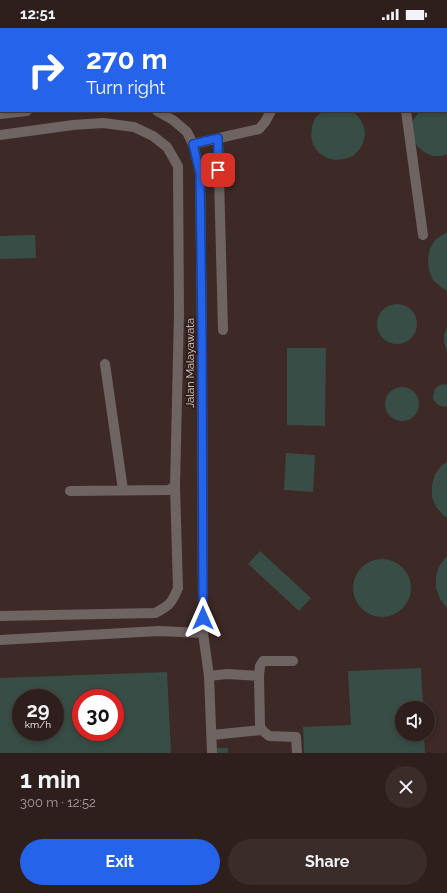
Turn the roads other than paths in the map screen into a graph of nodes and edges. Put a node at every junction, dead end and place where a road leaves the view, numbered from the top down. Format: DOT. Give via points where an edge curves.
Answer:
graph roads {
  1 [pos="18,112"];
  2 [pos="159,112"];
  3 [pos="270,112"];
  4 [pos="406,112"];
  5 [pos="0,114"];
  6 [pos="0,135"];
  7 [pos="218,138"];
  8 [pos="193,144"];
  9 [pos="423,235"];
  10 [pos="223,330"];
  11 [pos="105,364"];
  12 [pos="175,486"];
  13 [pos="123,490"];
  14 [pos="70,491"];
  15 [pos="0,616"];
  16 [pos="203,633"];
  17 [pos="0,640"];
  18 [pos="292,661"];
  19 [pos="209,676"];
  20 [pos="259,676"];
  21 [pos="262,730"];
  22 [pos="212,735"];
  23 [pos="212,753"];
  24 [pos="297,753"];
  1 -- 5 [label="street"];
  2 -- 8 [label="street, Jalan Malayawata" via="187,132"];
  3 -- 7 [label="street" via="258,129"];
  4 -- 9 [label="street"];
  6 -- 12 [label="street" via="74,124 103,123 134,127 167,146 178,166"];
  7 -- 8 [label="street"];
  7 -- 10 [label="street"];
  8 -- 16 [label="street, Jalan Malayawata" via="200,173"];
  11 -- 13 [label="street"];
  12 -- 13 [label="street" via="169,490"];
  12 -- 15 [label="street" via="178,588 173,600 165,607 155,613"];
  13 -- 14 [label="street"];
  16 -- 17 [label="street" via="159,631"];
  16 -- 19 [label="street, Jalan Malayawata"];
  18 -- 20 [label="street" via="263,661"];
  19 -- 20 [label="street"];
  19 -- 22 [label="street, Jalan Malayawata"];
  20 -- 21 [label="street"];
  21 -- 22 [label="street"];
  21 -- 24 [label="street" via="269,736 296,737"];
  22 -- 23 [label="street, Jalan Malayawata"];
}
